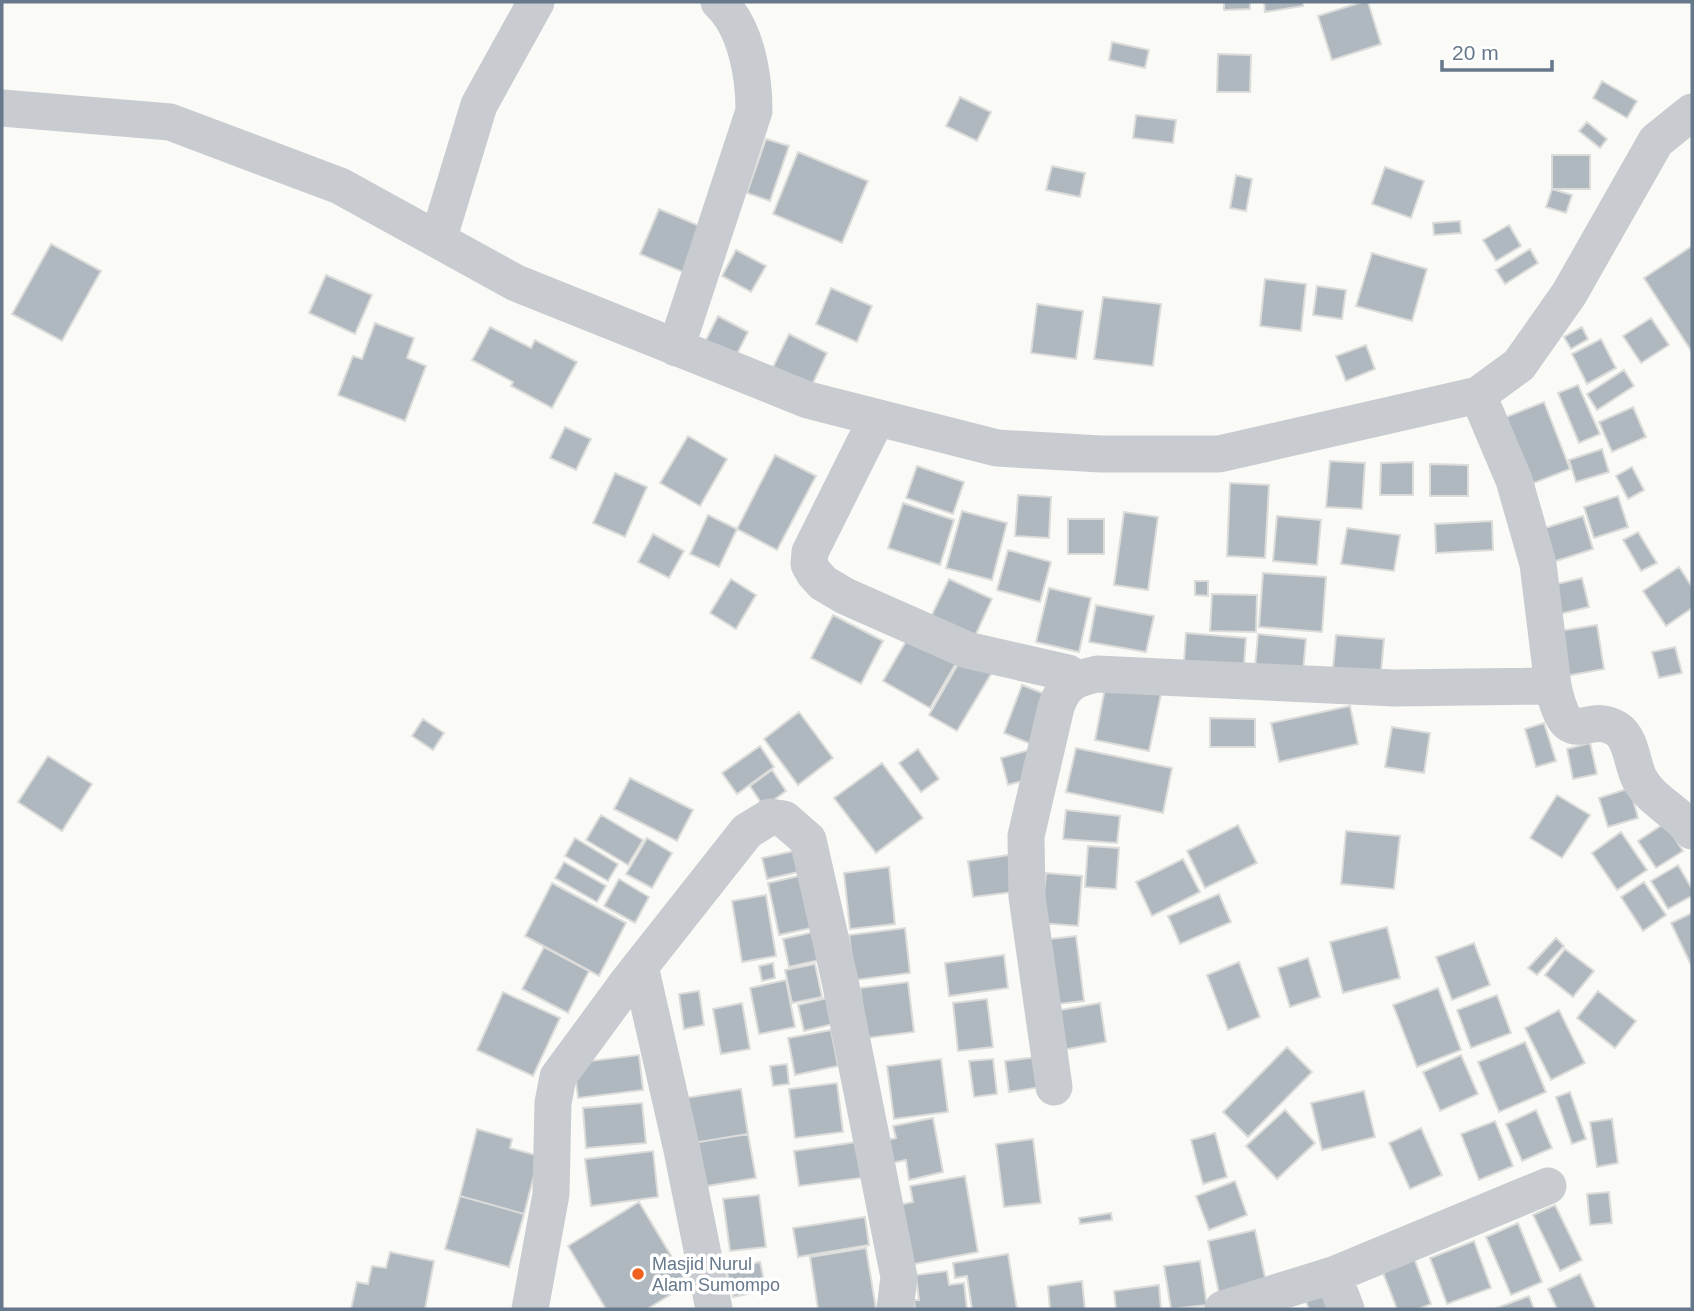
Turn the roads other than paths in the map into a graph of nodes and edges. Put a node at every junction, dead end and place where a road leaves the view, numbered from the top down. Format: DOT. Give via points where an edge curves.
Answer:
graph roads {
  1 [pos="536,2"];
  2 [pos="719,2"];
  3 [pos="2,108"];
  4 [pos="1692,112"];
  5 [pos="438,240"];
  6 [pos="676,348"];
  7 [pos="1478,395"];
  8 [pos="877,418"];
  9 [pos="1078,679"];
  10 [pos="1553,686"];
  11 [pos="1692,831"];
  12 [pos="640,966"];
  13 [pos="1054,1087"];
  14 [pos="1548,1186"];
  15 [pos="1333,1275"];
  16 [pos="530,1309"];
  17 [pos="714,1309"];
  18 [pos="895,1309"];
  19 [pos="1223,1309"];
  20 [pos="1346,1309"];
  1 -- 5 [label="street" via="479,105"];
  2 -- 6 [label="street" via="731,13 743,44 752,73 754,111"];
  3 -- 5 [label="street" via="170,122 340,186"];
  4 -- 7 [label="street" via="1656,142 1575,284 1519,365"];
  5 -- 6 [label="street" via="516,283"];
  6 -- 8 [label="street" via="808,400"];
  7 -- 8 [label="street" via="1219,454 997,448"];
  7 -- 10 [label="street" via="1514,480 1538,564"];
  8 -- 9 [label="street" via="810,552 814,573 845,596 953,645"];
  9 -- 10 [label="street" via="1097,674 1394,688"];
  9 -- 13 [label="street" via="1060,695 1026,836 1027,897"];
  10 -- 11 [label="street" via="1566,721 1583,728 1610,725 1623,734 1639,778"];
  12 -- 16 [label="street" via="558,1077 551,1194"];
  12 -- 17 [label="street"];
  12 -- 18 [label="street" via="747,831 770,817 784,819 808,840 899,1278"];
  14 -- 15 [label="street"];
  15 -- 19 [label="street"];
  15 -- 20 [label="street"];
}
